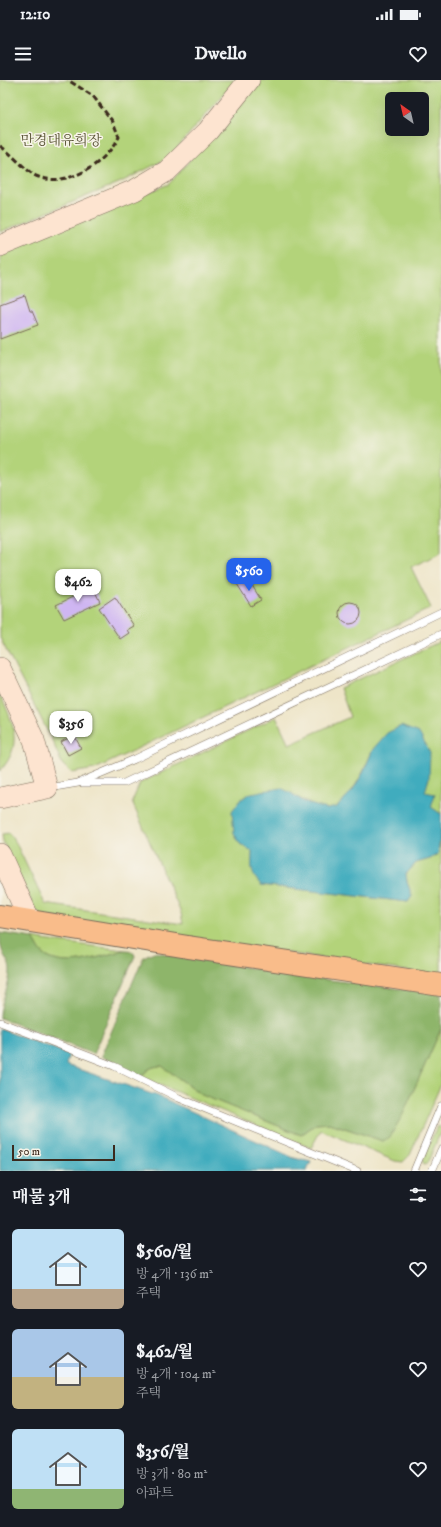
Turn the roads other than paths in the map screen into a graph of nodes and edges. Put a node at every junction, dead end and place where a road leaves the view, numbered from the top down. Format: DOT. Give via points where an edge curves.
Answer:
graph roads {
  1 [pos="250,80"];
  2 [pos="0,246"];
  3 [pos="441,612"];
  4 [pos="441,634"];
  5 [pos="0,668"];
  6 [pos="78,783"];
  7 [pos="47,788"];
  8 [pos="0,798"];
  9 [pos="0,854"];
  10 [pos="0,916"];
  11 [pos="30,921"];
  12 [pos="441,984"];
  13 [pos="0,1022"];
  14 [pos="441,1106"];
  15 [pos="438,1120"];
  16 [pos="441,1150"];
  17 [pos="357,1171"];
  18 [pos="414,1171"];
  19 [pos="432,1171"];
  1 -- 2 [label="main road" via="208,131 167,171 135,190"];
  3 -- 6 [label="lane"];
  4 -- 6 [label="lane" via="124,783"];
  5 -- 7 [label="main road" via="34,740"];
  6 -- 7 [label="lane"];
  7 -- 8 [label="main road"];
  9 -- 11 [label="main road"];
  10 -- 11 [label="main road"];
  11 -- 12 [label="main road"];
  13 -- 17 [label="lane" via="114,1066 179,1098"];
  14 -- 15 [label="lane"];
  15 -- 18 [label="lane"];
  16 -- 19 [label="lane"];
}
